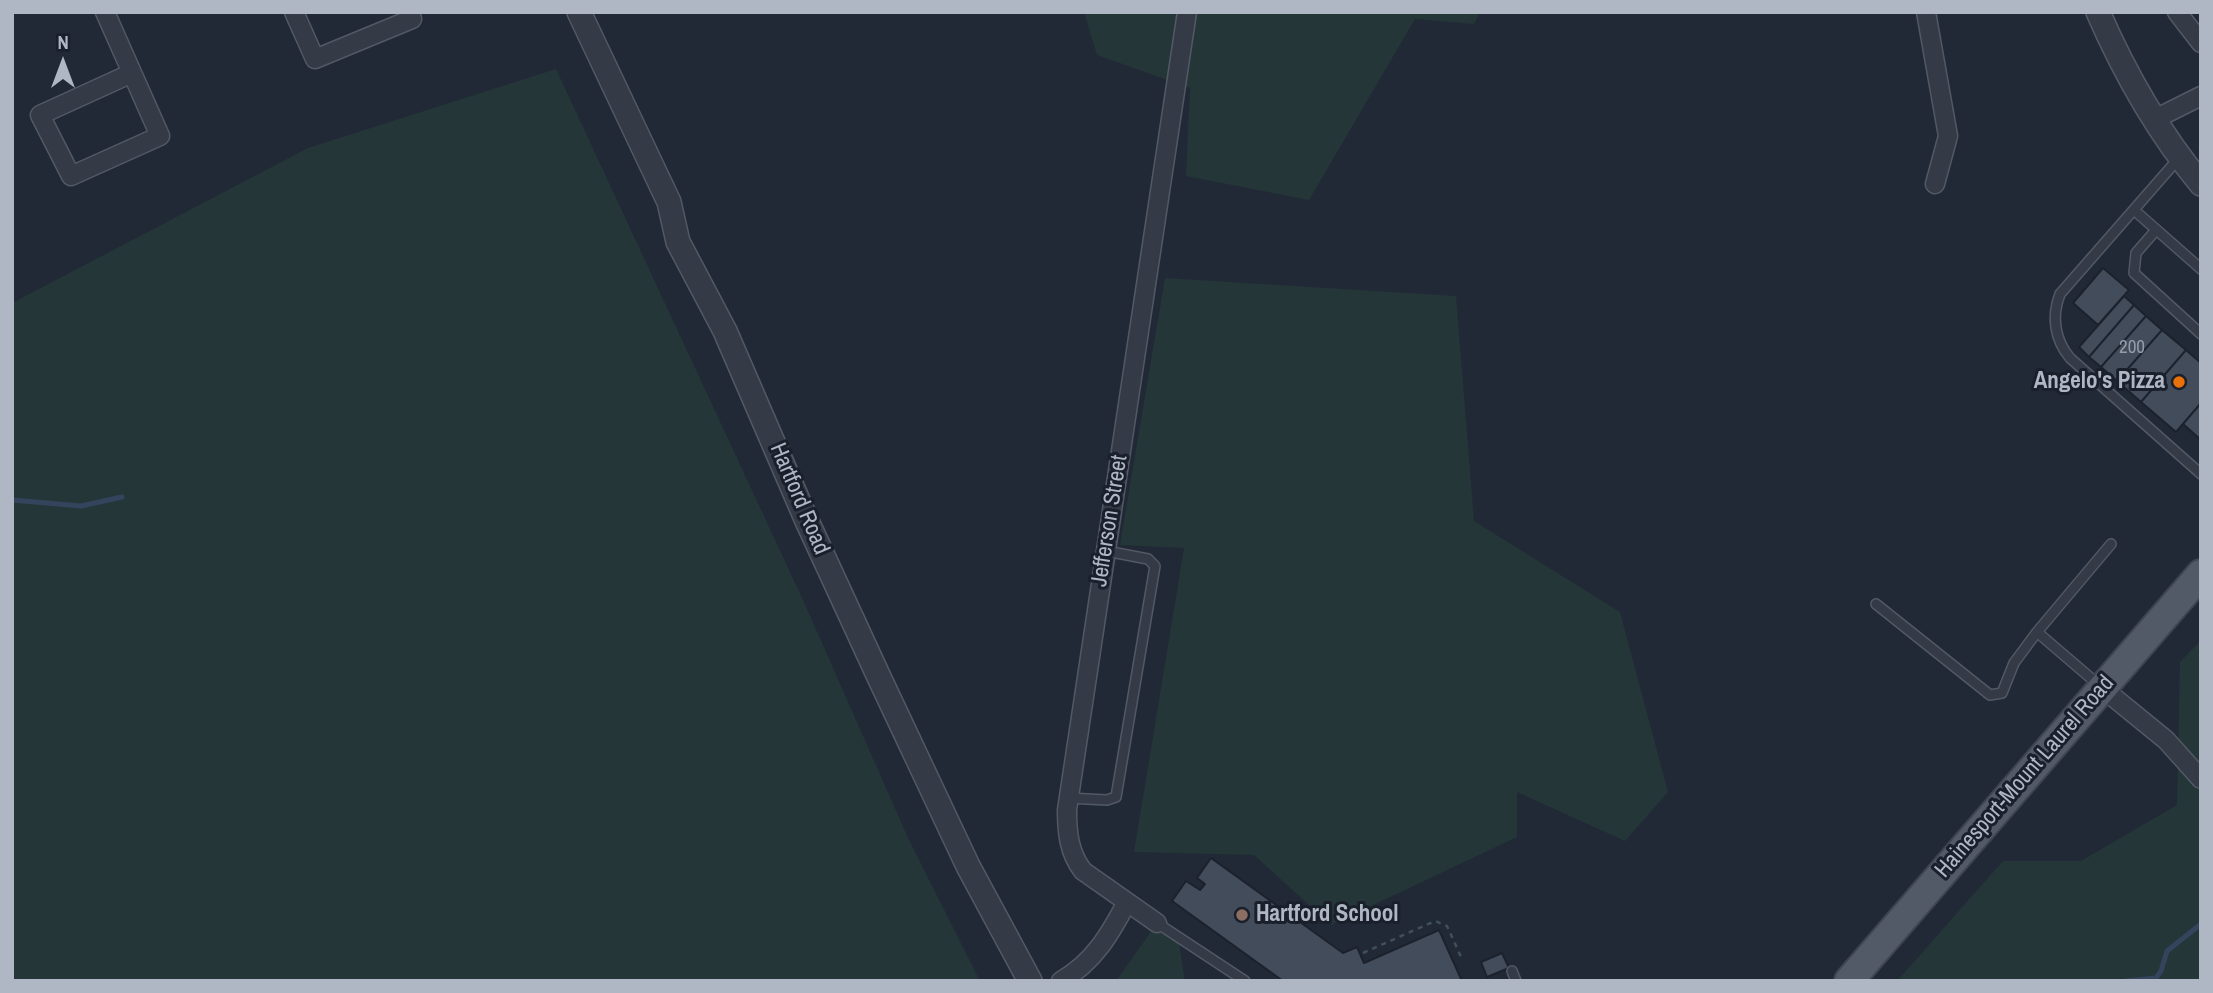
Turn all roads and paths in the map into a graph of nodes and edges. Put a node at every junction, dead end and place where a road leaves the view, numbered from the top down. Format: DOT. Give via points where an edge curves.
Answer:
graph roads {
  1 [pos="105,12"];
  2 [pos="294,12"];
  3 [pos="410,12"];
  4 [pos="579,12"];
  5 [pos="1187,12"];
  6 [pos="1926,12"];
  7 [pos="2098,12"];
  8 [pos="2177,12"];
  9 [pos="2201,43"];
  10 [pos="132,73"];
  11 [pos="2201,96"];
  12 [pos="2155,119"];
  13 [pos="2179,158"];
  14 [pos="1936,184"];
  15 [pos="2201,184"];
  16 [pos="2134,210"];
  17 [pos="2156,230"];
  18 [pos="2201,269"];
  19 [pos="2201,333"];
  20 [pos="2201,474"];
  21 [pos="2111,544"];
  22 [pos="1106,551"];
  23 [pos="2201,574"];
  24 [pos="1876,604"];
  25 [pos="2037,632"];
  26 [pos="2101,687"];
  27 [pos="2201,779"];
  28 [pos="1069,798"];
  29 [pos="1127,902"];
  30 [pos="1157,923"];
  31 [pos="1363,953"];
  32 [pos="1462,959"];
  33 [pos="1512,971"];
  34 [pos="1030,981"];
  35 [pos="1061,981"];
  36 [pos="1245,981"];
  37 [pos="1516,981"];
  38 [pos="1849,981"];
  1 -- 10 [label="street"];
  2 -- 3 [label="street" via="315,59 412,19"];
  4 -- 34 [label="street, Hartford Road" via="669,202 678,242 725,331 867,651 968,866"];
  5 -- 22 [label="street, Jefferson Street"];
  6 -- 14 [label="street" via="1948,136"];
  7 -- 12 [label="street" via="2122,67"];
  8 -- 9 [label="street"];
  10 -- 10 [label="street" via="160,136 71,176 40,115"];
  11 -- 12 [label="street"];
  12 -- 13 [label="street"];
  13 -- 15 [label="street"];
  13 -- 16 [label="lane"];
  16 -- 17 [label="lane"];
  16 -- 20 [label="lane" via="2060,294 2057,334 2070,358"];
  17 -- 18 [label="lane"];
  17 -- 19 [label="lane" via="2136,253 2134,273"];
  21 -- 25 [label="lane"];
  22 -- 28 [label="street, Jefferson Street"];
  22 -- 28 [label="lane" via="1148,559 1155,566 1116,797"];
  23 -- 26 [label="main road, Hainesport-Mount Laurel Road"];
  24 -- 25 [label="lane" via="1990,695 2002,693 2014,663"];
  25 -- 26 [label="lane"];
  26 -- 27 [label="street" via="2166,740"];
  26 -- 38 [label="main road, Hainesport-Mount Laurel Road"];
  28 -- 29 [label="street, Jefferson Street" via="1067,827 1076,862"];
  29 -- 30 [label="street, Jefferson Street"];
  29 -- 35 [label="street" via="1101,947"];
  30 -- 36 [label="lane"];
  31 -- 32 [label="path" via="1436,921 1447,926"];
  33 -- 37 [label="lane"];
}
